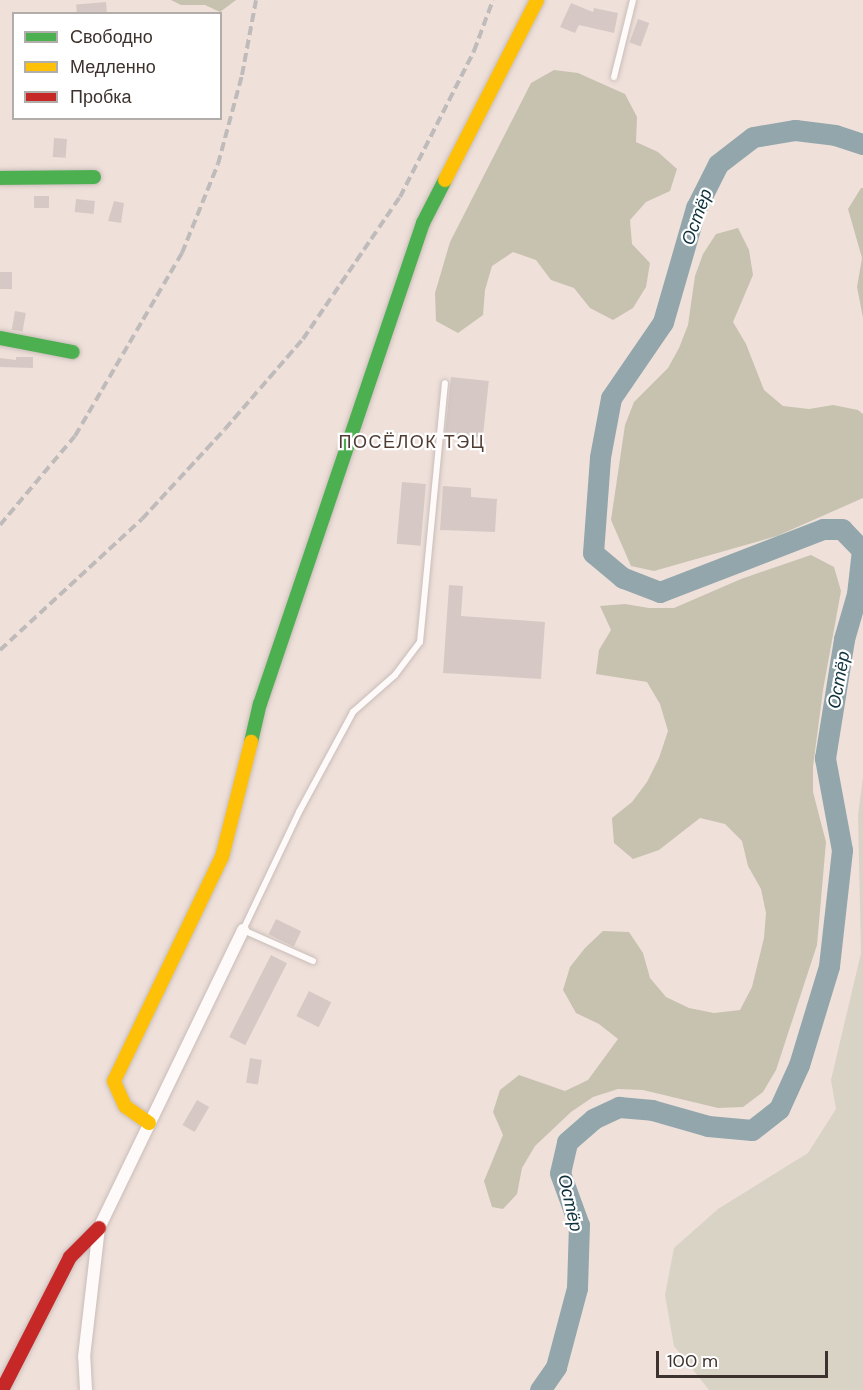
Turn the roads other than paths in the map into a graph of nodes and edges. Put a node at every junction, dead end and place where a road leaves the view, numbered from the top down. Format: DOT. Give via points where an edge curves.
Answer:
graph roads {
  1 [pos="537,0"];
  2 [pos="633,0"];
  3 [pos="614,77"];
  4 [pos="94,177"];
  5 [pos="0,178"];
  6 [pos="0,338"];
  7 [pos="73,352"];
  8 [pos="445,383"];
  9 [pos="243,930"];
  10 [pos="313,961"];
  11 [pos="149,1123"];
  12 [pos="99,1228"];
  13 [pos="2,1390"];
  14 [pos="86,1390"];
  1 -- 11 [label="street" via="423,223 260,704 222,857 114,1082 125,1106"];
  2 -- 3 [label="lane"];
  4 -- 5 [label="street"];
  6 -- 7 [label="street"];
  8 -- 9 [label="lane" via="420,642 395,675 353,712 298,812"];
  9 -- 10 [label="lane"];
  9 -- 11 [label="street"];
  11 -- 12 [label="street"];
  12 -- 13 [label="street" via="70,1257"];
  12 -- 14 [label="street" via="84,1357"];
}
